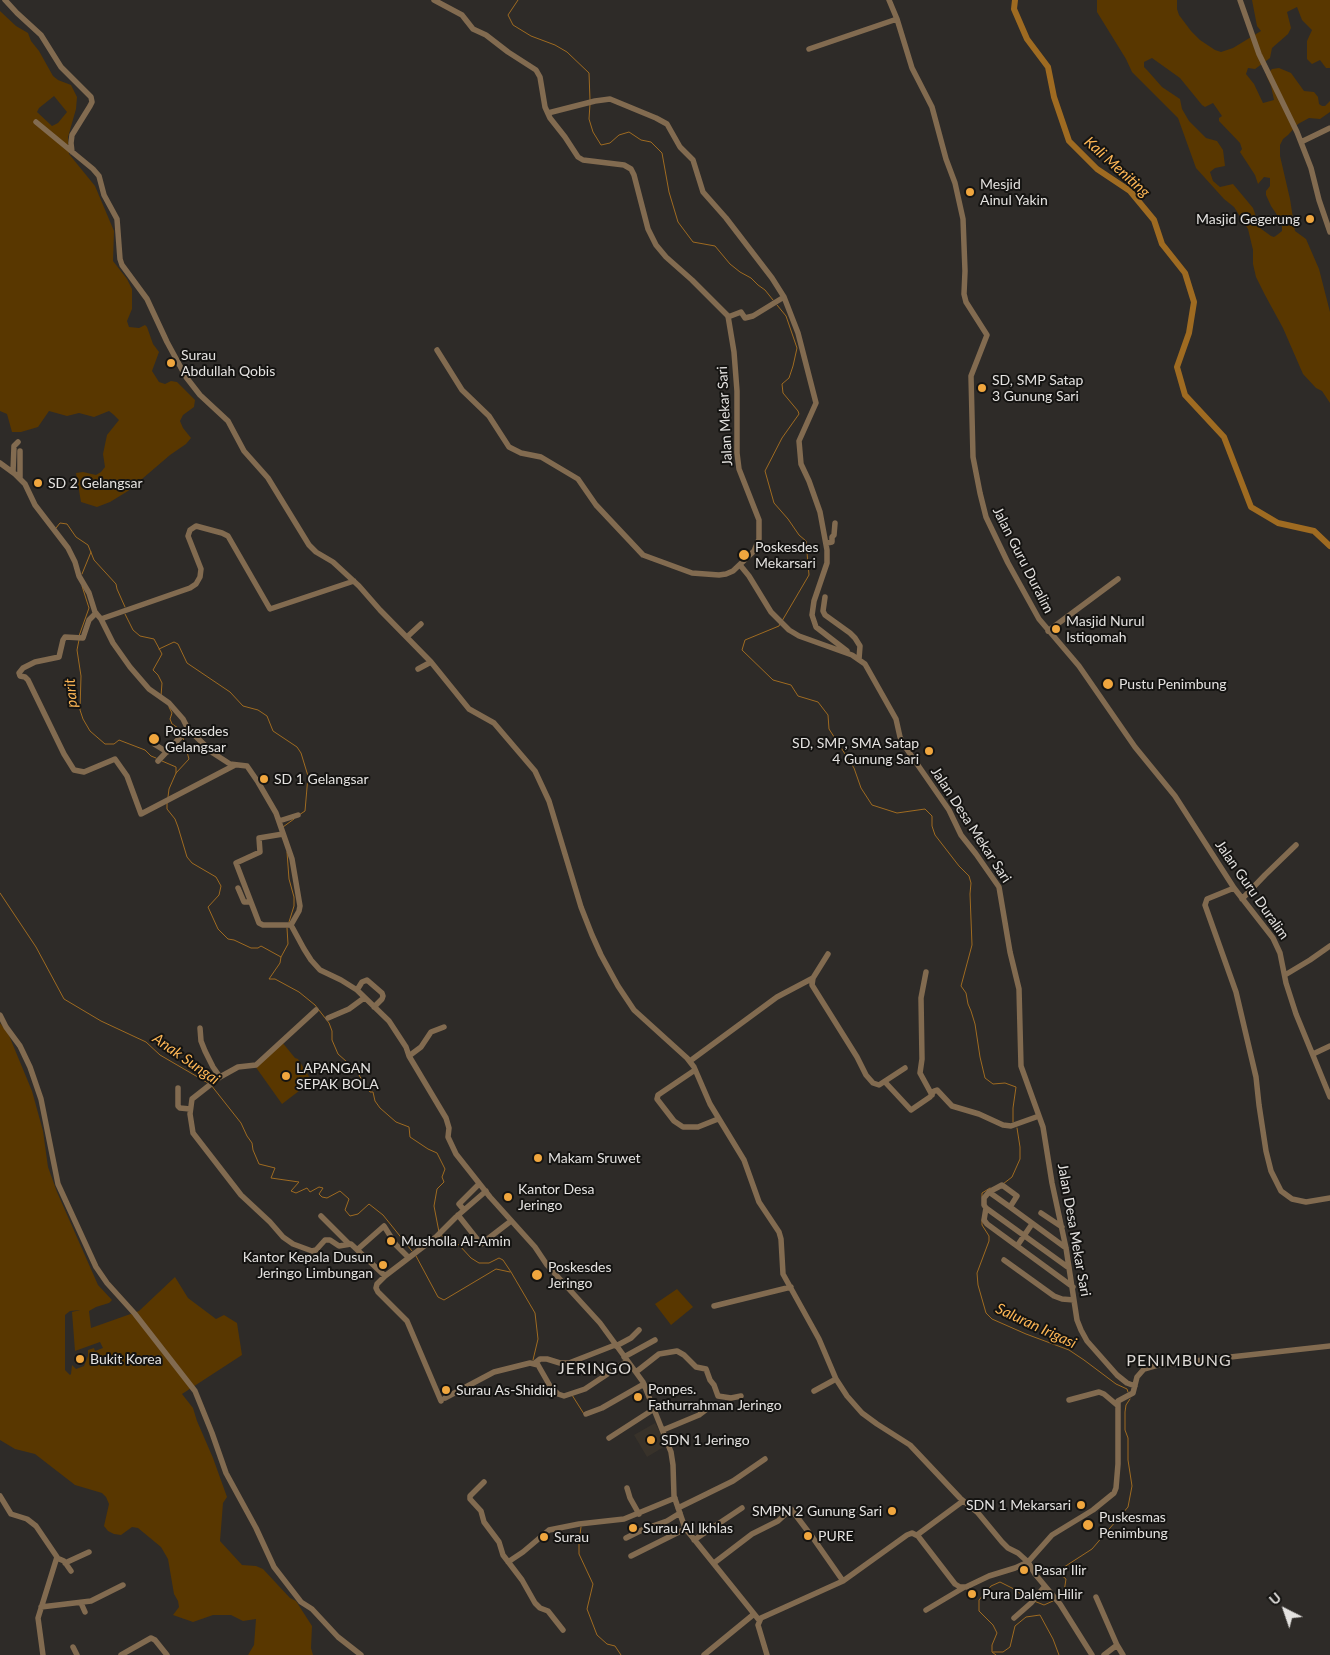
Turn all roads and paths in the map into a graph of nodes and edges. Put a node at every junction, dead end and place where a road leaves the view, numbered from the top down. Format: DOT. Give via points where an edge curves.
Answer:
graph roads {
  1 [pos="5,0"];
  2 [pos="434,0"];
  3 [pos="888,0"];
  4 [pos="1240,0"];
  5 [pos="897,19"];
  6 [pos="809,49"];
  7 [pos="548,112"];
  8 [pos="36,122"];
  9 [pos="1330,128"];
  10 [pos="1301,142"];
  11 [pos="72,152"];
  12 [pos="1330,232"];
  13 [pos="784,297"];
  14 [pos="728,316"];
  15 [pos="437,350"];
  16 [pos="18,442"];
  17 [pos="20,451"];
  18 [pos="0,463"];
  19 [pos="16,475"];
  20 [pos="835,522"];
  21 [pos="827,543"];
  22 [pos="740,564"];
  23 [pos="1118,579"];
  24 [pos="354,581"];
  25 [pos="825,597"];
  26 [pos="96,613"];
  27 [pos="101,619"];
  28 [pos="421,624"];
  29 [pos="1048,630"];
  30 [pos="407,637"];
  31 [pos="852,655"];
  32 [pos="859,659"];
  33 [pos="431,662"];
  34 [pos="418,669"];
  35 [pos="184,734"];
  36 [pos="154,744"];
  37 [pos="167,752"];
  38 [pos="158,761"];
  39 [pos="235,765"];
  40 [pos="298,815"];
  41 [pos="281,830"];
  42 [pos="1296,845"];
  43 [pos="238,888"];
  44 [pos="1234,888"];
  45 [pos="1242,899"];
  46 [pos="250,902"];
  47 [pos="286,925"];
  48 [pos="1330,946"];
  49 [pos="828,954"];
  50 [pos="926,972"];
  51 [pos="1285,975"];
  52 [pos="813,978"];
  53 [pos="356,990"];
  54 [pos="364,998"];
  55 [pos="374,1007"];
  56 [pos="316,1010"];
  57 [pos="0,1015"];
  58 [pos="328,1018"];
  59 [pos="444,1027"];
  60 [pos="200,1028"];
  61 [pos="1330,1046"];
  62 [pos="1313,1054"];
  63 [pos="409,1056"];
  64 [pos="690,1061"];
  65 [pos="904,1068"];
  66 [pos="695,1070"];
  67 [pos="1330,1076"];
  68 [pos="220,1077"];
  69 [pos="1323,1078"];
  70 [pos="885,1082"];
  71 [pos="178,1088"];
  72 [pos="932,1095"];
  73 [pos="1330,1097"];
  74 [pos="190,1108"];
  75 [pos="1039,1116"];
  76 [pos="718,1119"];
  77 [pos="479,1184"];
  78 [pos="486,1191"];
  79 [pos="989,1192"];
  80 [pos="1330,1198"];
  81 [pos="1010,1207"];
  82 [pos="986,1208"];
  83 [pos="464,1210"];
  84 [pos="1041,1213"];
  85 [pos="458,1215"];
  86 [pos="321,1216"];
  87 [pos="511,1222"];
  88 [pos="1032,1224"];
  89 [pos="1062,1227"];
  90 [pos="1024,1234"];
  91 [pos="349,1244"];
  92 [pos="1017,1246"];
  93 [pos="1066,1248"];
  94 [pos="358,1249"];
  95 [pos="408,1257"];
  96 [pos="1004,1260"];
  97 [pos="1069,1268"];
  98 [pos="385,1276"];
  99 [pos="791,1287"];
  100 [pos="1073,1288"];
  101 [pos="1074,1300"];
  102 [pos="714,1306"];
  103 [pos="639,1330"];
  104 [pos="655,1340"];
  105 [pos="615,1346"];
  106 [pos="1330,1346"];
  107 [pos="626,1359"];
  108 [pos="535,1363"];
  109 [pos="636,1372"];
  110 [pos="836,1379"];
  111 [pos="644,1384"];
  112 [pos="1136,1386"];
  113 [pos="814,1392"];
  114 [pos="741,1396"];
  115 [pos="1069,1400"];
  116 [pos="1117,1405"];
  117 [pos="723,1406"];
  118 [pos="654,1409"];
  119 [pos="586,1414"];
  120 [pos="663,1430"];
  121 [pos="609,1438"];
  122 [pos="765,1459"];
  123 [pos="484,1482"];
  124 [pos="627,1488"];
  125 [pos="0,1496"];
  126 [pos="675,1498"];
  127 [pos="963,1501"];
  128 [pos="742,1508"];
  129 [pos="679,1510"];
  130 [pos="639,1514"];
  131 [pos="685,1529"];
  132 [pos="916,1535"];
  133 [pos="626,1538"];
  134 [pos="694,1540"];
  135 [pos="89,1552"];
  136 [pos="631,1556"];
  137 [pos="57,1558"];
  138 [pos="508,1562"];
  139 [pos="65,1563"];
  140 [pos="714,1563"];
  141 [pos="1029,1564"];
  142 [pos="71,1572"];
  143 [pos="843,1581"];
  144 [pos="124,1585"];
  145 [pos="1045,1586"];
  146 [pos="963,1588"];
  147 [pos="1096,1597"];
  148 [pos="81,1603"];
  149 [pos="41,1607"];
  150 [pos="926,1610"];
  151 [pos="85,1612"];
  152 [pos="754,1614"];
  153 [pos="1014,1618"];
  154 [pos="760,1620"];
  155 [pos="563,1630"];
  156 [pos="1117,1645"];
  157 [pos="73,1648"];
  158 [pos="43,1655"];
  159 [pos="77,1655"];
  160 [pos="121,1655"];
  161 [pos="167,1655"];
  162 [pos="361,1655"];
  163 [pos="704,1655"];
  164 [pos="767,1655"];
  165 [pos="1092,1655"];
  166 [pos="1104,1655"];
  167 [pos="1123,1655"];
  1 -- 11 [label="street" via="41,35 61,67 91,97 90,106 72,135"];
  2 -- 7 [label="street" via="462,15 473,29 536,70"];
  3 -- 5 [label="street, Jalan Guru Duralim"];
  4 -- 10 [label="street" via="1259,54"];
  5 -- 6 [label="street"];
  5 -- 29 [label="street, Jalan Guru Duralim" via="912,68 932,107 955,183 963,219 964,294 986,335 971,376 973,456 983,508 1008,563"];
  7 -- 13 [label="street" via="610,99 667,124 680,147 693,160 703,192"];
  7 -- 14 [label="street" via="578,157 631,169 648,229 656,245"];
  8 -- 11 [label="street"];
  9 -- 10 [label="street"];
  10 -- 12 [label="street"];
  11 -- 24 [label="street" via="100,178 104,195 117,219 121,263 147,299 186,377 228,422 244,451 268,478 308,545"];
  13 -- 14 [label="street" via="753,316 745,318 741,312"];
  13 -- 21 [label="street" via="798,333 815,400 800,436 799,450"];
  14 -- 22 [label="street, Jalan Mekar Sari" via="736,382 739,469 759,520 760,532 754,551"];
  15 -- 22 [label="street, Jalan Mekar Sari" via="462,390 489,416 509,447 541,457 578,479 596,505 643,555 701,575 726,574"];
  16 -- 19 [label="street" via="14,446"];
  17 -- 19 [label="street"];
  18 -- 19 [label="street"];
  19 -- 26 [label="street" via="68,548"];
  20 -- 21 [label="street" via="832,542"];
  21 -- 31 [label="street" via="827,563 814,601 813,622 822,633"];
  22 -- 31 [label="street, Jalan Desa Mekar Sari" via="768,607 785,626 799,636"];
  23 -- 29 [label="street"];
  24 -- 27 [label="street" via="270,608 230,538 196,526 188,536 201,569 198,582 190,588"];
  24 -- 30 [label="street"];
  25 -- 32 [label="street" via="824,614 855,638 860,646"];
  26 -- 27 [label="street"];
  26 -- 39 [label="street" via="89,620 85,636 79,639 65,637 59,656 35,662 19,673 28,680 74,770 84,772 115,759 127,776 141,814"];
  27 -- 35 [label="street" via="124,659 149,688 183,719"];
  28 -- 30 [label="street"];
  29 -- 44 [label="street, Jalan Guru Duralim" via="1076,662 1135,747 1174,796"];
  30 -- 33 [label="street"];
  31 -- 32 [label="street, Jalan Desa Mekar Sari"];
  32 -- 75 [label="street, Jalan Desa Mekar Sari" via="891,710 901,740 998,887 1019,989 1021,1066"];
  33 -- 34 [label="street"];
  33 -- 64 [label="street" via="470,710 494,723 535,770 549,801 581,907 601,955 634,1010"];
  35 -- 37 [label="street"];
  35 -- 39 [label="street" via="218,758"];
  36 -- 37 [label="street"];
  37 -- 38 [label="street"];
  39 -- 41 [label="street" via="247,766 268,797"];
  40 -- 41 [label="street"];
  41 -- 46 [label="street" via="259,838 260,852 236,863"];
  41 -- 47 [label="street" via="292,859 300,906"];
  42 -- 45 [label="street"];
  43 -- 46 [label="street" via="244,902"];
  44 -- 45 [label="street, Jalan Guru Duralim"];
  44 -- 80 [label="street" via="1208,899 1205,904 1236,992 1256,1076 1271,1171 1279,1188 1292,1199 1306,1202"];
  45 -- 51 [label="street, Jalan Guru Duralim" via="1275,942"];
  46 -- 47 [label="street" via="262,925"];
  47 -- 53 [label="street" via="318,969"];
  48 -- 51 [label="street"];
  49 -- 52 [label="street"];
  50 -- 72 [label="street" via="921,998 920,1073"];
  51 -- 62 [label="street, Jalan Guru Duralim" via="1296,1014"];
  52 -- 64 [label="street" via="773,1000"];
  52 -- 70 [label="street" via="813,988 869,1079 876,1085"];
  53 -- 54 [label="street"];
  53 -- 55 [label="street" via="367,980 382,993 382,999"];
  54 -- 55 [label="street"];
  54 -- 58 [label="street"];
  55 -- 63 [label="street" via="393,1026"];
  56 -- 68 [label="street" via="256,1065 238,1067"];
  57 -- 162 [label="street" via="30,1066 44,1110 58,1184 96,1266 107,1284 195,1391 226,1473 274,1567 301,1602"];
  59 -- 63 [label="street" via="431,1032 421,1047"];
  60 -- 68 [label="street" via="205,1051"];
  61 -- 62 [label="street"];
  62 -- 69 [label="street, Jalan Guru Duralim"];
  63 -- 77 [label="street" via="446,1118 453,1150"];
  64 -- 66 [label="street"];
  65 -- 70 [label="street"];
  66 -- 76 [label="street"];
  66 -- 76 [label="street" via="658,1095 657,1099 680,1126 695,1128"];
  67 -- 69 [label="street"];
  68 -- 74 [label="street" via="192,1099"];
  69 -- 73 [label="street, Jalan Guru Duralim"];
  70 -- 72 [label="street" via="910,1110"];
  71 -- 74 [label="street" via="178,1106"];
  72 -- 75 [label="street" via="938,1090 955,1107 1002,1125 1014,1125"];
  74 -- 91 [label="street" via="190,1124 199,1142 241,1195 283,1237 312,1251 325,1240 339,1246"];
  75 -- 89 [label="street, Jalan Desa Mekar Sari"];
  76 -- 99 [label="street" via="743,1158 759,1202 779,1232 783,1274"];
  77 -- 78 [label="street"];
  77 -- 83 [label="street" via="459,1204"];
  78 -- 83 [label="street"];
  78 -- 87 [label="street"];
  79 -- 81 [label="street"];
  79 -- 81 [label="street" via="1002,1186 1016,1195"];
  79 -- 82 [label="street" via="984,1200"];
  81 -- 88 [label="street"];
  82 -- 90 [label="street"];
  82 -- 92 [label="street" via="984,1222"];
  83 -- 85 [label="street"];
  84 -- 89 [label="street"];
  85 -- 87 [label="street" via="481,1244"];
  85 -- 95 [label="street" via="436,1237"];
  86 -- 91 [label="street"];
  87 -- 105 [label="street" via="600,1322"];
  88 -- 90 [label="street"];
  88 -- 93 [label="street"];
  89 -- 93 [label="street, Jalan Desa Mekar Sari"];
  90 -- 92 [label="street"];
  90 -- 97 [label="street"];
  91 -- 94 [label="street"];
  92 -- 100 [label="street"];
  93 -- 97 [label="street, Jalan Desa Mekar Sari"];
  94 -- 95 [label="street" via="384,1226"];
  94 -- 98 [label="street"];
  95 -- 98 [label="street"];
  96 -- 101 [label="street" via="1054,1296"];
  97 -- 100 [label="street, Jalan Desa Mekar Sari"];
  98 -- 108 [label="street" via="376,1288 407,1321 443,1400 499,1370"];
  99 -- 102 [label="street"];
  99 -- 110 [label="street" via="819,1338"];
  100 -- 101 [label="street, Jalan Desa Mekar Sari"];
  101 -- 112 [label="street, Jalan Desa Mekar Sari" via="1079,1326 1087,1341 1123,1381"];
  103 -- 105 [label="street"];
  104 -- 107 [label="street"];
  105 -- 107 [label="street"];
  105 -- 108 [label="street" via="569,1363 547,1359"];
  106 -- 112 [label="street" via="1150,1366 1141,1371"];
  107 -- 108 [label="street" via="585,1389 564,1396 553,1390"];
  107 -- 109 [label="street"];
  109 -- 111 [label="street"];
  109 -- 114 [label="street" via="658,1354 677,1351 696,1367 706,1368 718,1396"];
  110 -- 113 [label="street"];
  110 -- 127 [label="street" via="862,1413 910,1445"];
  111 -- 118 [label="street"];
  111 -- 119 [label="street"];
  112 -- 116 [label="street" via="1134,1392 1118,1400"];
  115 -- 116 [label="street" via="1099,1392"];
  116 -- 141 [label="street" via="1118,1464 1114,1493 1052,1535"];
  117 -- 120 [label="street" via="712,1406 700,1415"];
  118 -- 120 [label="street"];
  118 -- 121 [label="street"];
  120 -- 126 [label="street" via="672,1456"];
  122 -- 129 [label="street"];
  123 -- 138 [label="street" via="470,1497"];
  124 -- 130 [label="street"];
  125 -- 137 [label="street" via="10,1514 27,1519 36,1526"];
  126 -- 129 [label="street"];
  126 -- 130 [label="street"];
  127 -- 132 [label="street"];
  127 -- 141 [label="street" via="978,1513 1005,1545"];
  128 -- 134 [label="street"];
  129 -- 131 [label="street"];
  129 -- 133 [label="street" via="666,1521"];
  130 -- 138 [label="street" via="549,1530"];
  131 -- 134 [label="street"];
  131 -- 136 [label="street"];
  132 -- 143 [label="street" via="907,1535"];
  132 -- 146 [label="street" via="956,1585"];
  134 -- 140 [label="street"];
  135 -- 139 [label="street"];
  137 -- 139 [label="street"];
  137 -- 149 [label="street"];
  138 -- 155 [label="street" via="535,1603 548,1611"];
  139 -- 142 [label="street"];
  140 -- 143 [label="street" via="791,1509"];
  140 -- 152 [label="street"];
  141 -- 145 [label="street"];
  141 -- 146 [label="street"];
  143 -- 154 [label="street"];
  144 -- 148 [label="street"];
  145 -- 153 [label="street"];
  145 -- 165 [label="street"];
  146 -- 150 [label="street"];
  147 -- 156 [label="street"];
  148 -- 149 [label="street"];
  148 -- 151 [label="street"];
  149 -- 158 [label="street" via="38,1621"];
  152 -- 154 [label="street"];
  152 -- 163 [label="street"];
  154 -- 164 [label="street" via="758,1624"];
  156 -- 166 [label="street"];
  156 -- 167 [label="street"];
  157 -- 159 [label="street"];
  160 -- 161 [label="street" via="150,1638"];
}
